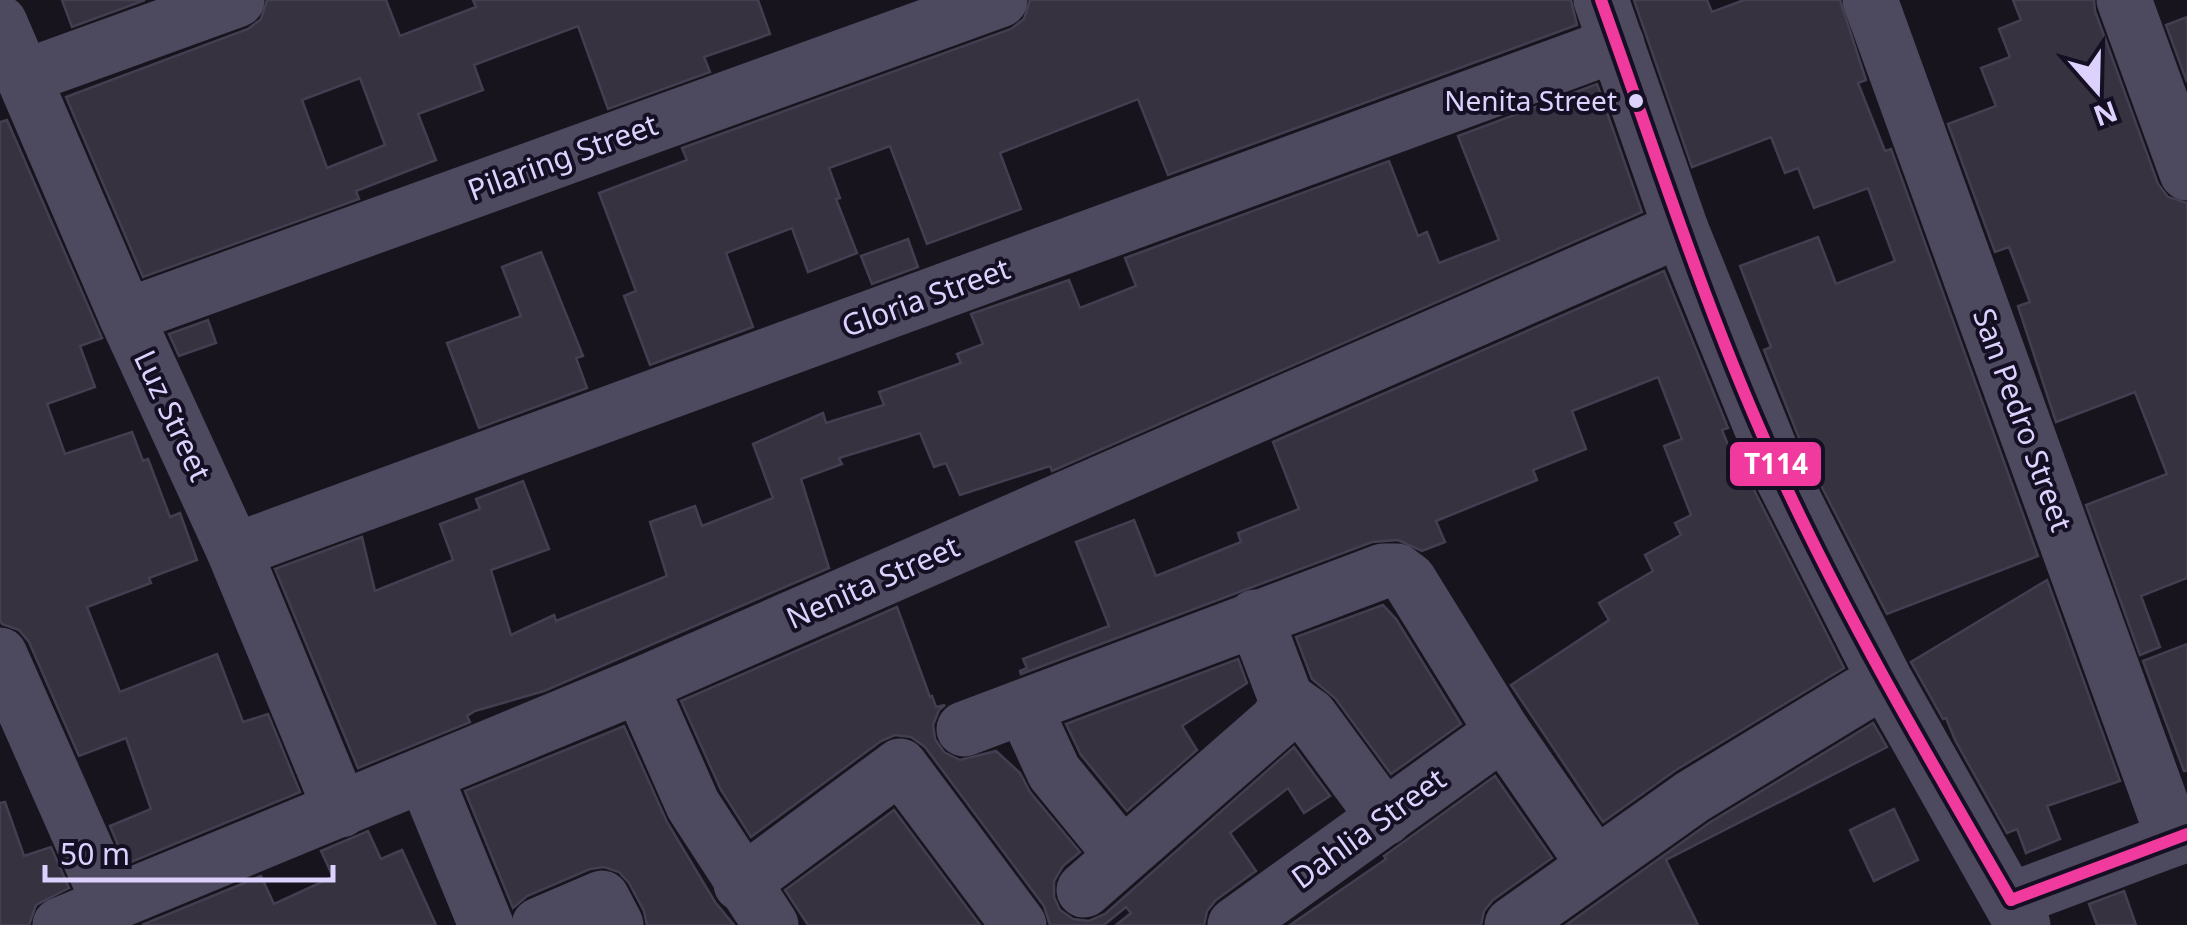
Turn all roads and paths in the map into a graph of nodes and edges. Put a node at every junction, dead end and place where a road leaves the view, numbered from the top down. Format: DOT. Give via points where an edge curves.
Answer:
graph roads {
  1 [pos="237,0"];
  2 [pos="1000,0"];
  3 [pos="1870,0"];
  4 [pos="2124,0"];
  5 [pos="1609,22"];
  6 [pos="0,23"];
  7 [pos="24,77"];
  8 [pos="2187,173"];
  9 [pos="1680,229"];
  10 [pos="126,316"];
  11 [pos="234,551"];
  12 [pos="1255,617"];
  13 [pos="0,655"];
  14 [pos="640,685"];
  15 [pos="1872,688"];
  16 [pos="1286,700"];
  17 [pos="1024,707"];
  18 [pos="964,729"];
  19 [pos="1503,732"];
  20 [pos="424,776"];
  21 [pos="341,810"];
  22 [pos="1384,818"];
  23 [pos="2180,837"];
  24 [pos="1594,866"];
  25 [pos="756,904"];
  26 [pos="123,909"];
  27 [pos="2017,912"];
  28 [pos="60,925"];
  29 [pos="486,925"];
  30 [pos="538,925"];
  31 [pos="616,925"];
  32 [pos="1019,925"];
  33 [pos="1235,925"];
  34 [pos="1512,925"];
  1 -- 7 [label="street"];
  2 -- 10 [label="street, Pilaring Street"];
  3 -- 23 [label="street, San Pedro Street"];
  4 -- 8 [label="street"];
  5 -- 9 [label="street"];
  5 -- 11 [label="street, Gloria Street"];
  6 -- 7 [label="street, Luz Street"];
  7 -- 10 [label="street, Luz Street"];
  9 -- 14 [label="street, Nenita Street"];
  9 -- 15 [label="street"];
  10 -- 11 [label="street, Luz Street"];
  11 -- 21 [label="street, Luz Street"];
  12 -- 16 [label="street"];
  12 -- 17 [label="street"];
  12 -- 19 [label="street" via="1398,571"];
  13 -- 26 [label="street"];
  14 -- 20 [label="street, Nenita Street"];
  14 -- 25 [label="street" via="693,806"];
  15 -- 24 [label="street"];
  15 -- 27 [label="street"];
  16 -- 17 [label="street" via="1276,722 1103,872"];
  16 -- 22 [label="street" via="1310,716"];
  17 -- 18 [label="street"];
  19 -- 22 [label="street, Dahlia Street"];
  19 -- 24 [label="street"];
  20 -- 21 [label="street, Nenita Street"];
  20 -- 29 [label="street"];
  21 -- 26 [label="street, Nenita Street"];
  22 -- 33 [label="street, Dahlia Street"];
  23 -- 27 [label="street"];
  24 -- 34 [label="street"];
  25 -- 32 [label="street" via="900,766"];
  26 -- 28 [label="street, Nenita Street"];
  30 -- 31 [label="street" via="602,898"];
}
